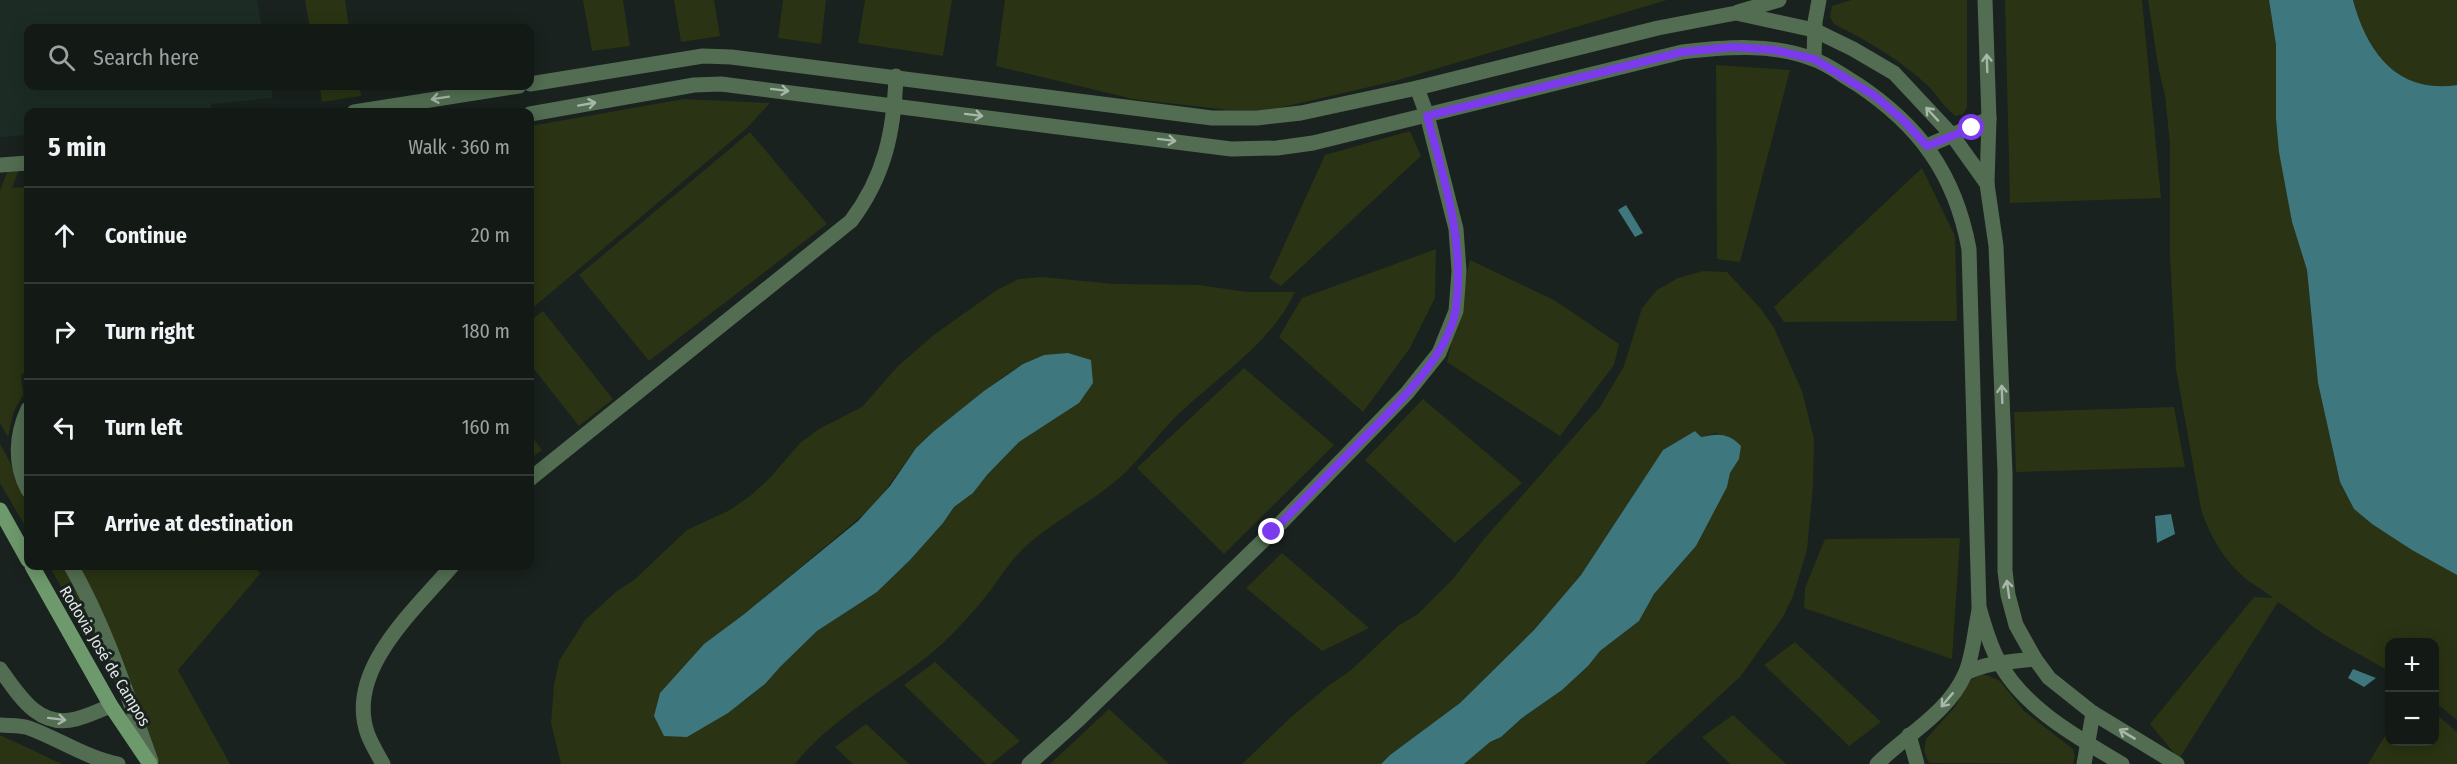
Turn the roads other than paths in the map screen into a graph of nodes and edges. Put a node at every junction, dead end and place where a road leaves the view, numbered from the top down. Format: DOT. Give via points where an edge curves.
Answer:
graph roads {
  1 [pos="1779,0"];
  2 [pos="1819,0"];
  3 [pos="1985,0"];
  4 [pos="1736,13"];
  5 [pos="1814,30"];
  6 [pos="1814,59"];
  7 [pos="896,76"];
  8 [pos="534,83"];
  9 [pos="1417,88"];
  10 [pos="494,90"];
  11 [pos="896,105"];
  12 [pos="379,108"];
  13 [pos="534,113"];
  14 [pos="1427,116"];
  15 [pos="1989,119"];
  16 [pos="1952,135"];
  17 [pos="1927,146"];
  18 [pos="24,163"];
  19 [pos="0,165"];
  20 [pos="1987,184"];
  21 [pos="24,418"];
  22 [pos="534,476"];
  23 [pos="24,482"];
  24 [pos="0,510"];
  25 [pos="24,553"];
  26 [pos="34,570"];
  27 [pos="73,570"];
  28 [pos="449,570"];
  29 [pos="1979,607"];
  30 [pos="2035,659"];
  31 [pos="1999,662"];
  32 [pos="0,669"];
  33 [pos="1965,674"];
  34 [pos="27,706"];
  35 [pos="111,706"];
  36 [pos="2093,713"];
  37 [pos="0,725"];
  38 [pos="27,728"];
  39 [pos="1909,735"];
  40 [pos="2089,743"];
  41 [pos="118,764"];
  42 [pos="151,764"];
  43 [pos="383,764"];
  44 [pos="1029,764"];
  45 [pos="1877,764"];
  46 [pos="1917,764"];
  47 [pos="2084,764"];
  48 [pos="2122,764"];
  49 [pos="2176,764"];
  1 -- 4 [label="street"];
  2 -- 5 [label="street"];
  15 -- 3 [label="street, one-way"];
  4 -- 5 [label="street"];
  4 -- 9 [label="street" via="1658,28"];
  5 -- 6 [label="street"];
  16 -- 5 [label="street, one-way" via="1894,73"];
  6 -- 14 [label="street" via="1774,50 1733,47 1682,52"];
  6 -- 17 [label="street" via="1875,96"];
  7 -- 8 [label="street" via="703,56"];
  7 -- 9 [label="street" via="1212,118 1301,113"];
  7 -- 11 [label="street"];
  9 -- 14 [label="street"];
  10 -- 12 [label="street, one-way"];
  13 -- 11 [label="street, one-way" via="694,85 721,84"];
  11 -- 14 [label="street, one-way" via="1231,148 1313,143"];
  11 -- 22 [label="street" via="878,177 851,221"];
  14 -- 44 [label="street" via="1456,229 1459,271 1456,311 1439,353 1407,393 1272,532"];
  15 -- 16 [label="street"];
  15 -- 20 [label="street"];
  16 -- 17 [label="street"];
  16 -- 20 [label="street"];
  17 -- 29 [label="street" via="1948,180 1970,249"];
  18 -- 19 [label="street"];
  30 -- 20 [label="street, one-way" via="2016,625 2008,595 1996,246"];
  21 -- 23 [label="street" via="18,458"];
  24 -- 25 [label="main road"];
  26 -- 35 [label="main road, Rodovia José de Campos"];
  27 -- 42 [label="street" via="114,655"];
  28 -- 43 [label="street" via="379,653 369,675 364,712 368,735"];
  29 -- 31 [label="street"];
  29 -- 33 [label="street"];
  30 -- 31 [label="street"];
  30 -- 36 [label="street" via="2049,678"];
  31 -- 33 [label="street"];
  31 -- 40 [label="street" via="2039,709"];
  32 -- 34 [label="street"];
  33 -- 39 [label="street, one-way" via="1935,714"];
  34 -- 35 [label="street, one-way" via="54,720 74,720"];
  34 -- 38 [label="street"];
  35 -- 42 [label="main road, Rodovia José de Campos"];
  36 -- 40 [label="street"];
  49 -- 36 [label="street, one-way"];
  37 -- 38 [label="street"];
  38 -- 41 [label="street"];
  39 -- 45 [label="street"];
  39 -- 46 [label="street"];
  40 -- 47 [label="street"];
  40 -- 48 [label="street"];
}
